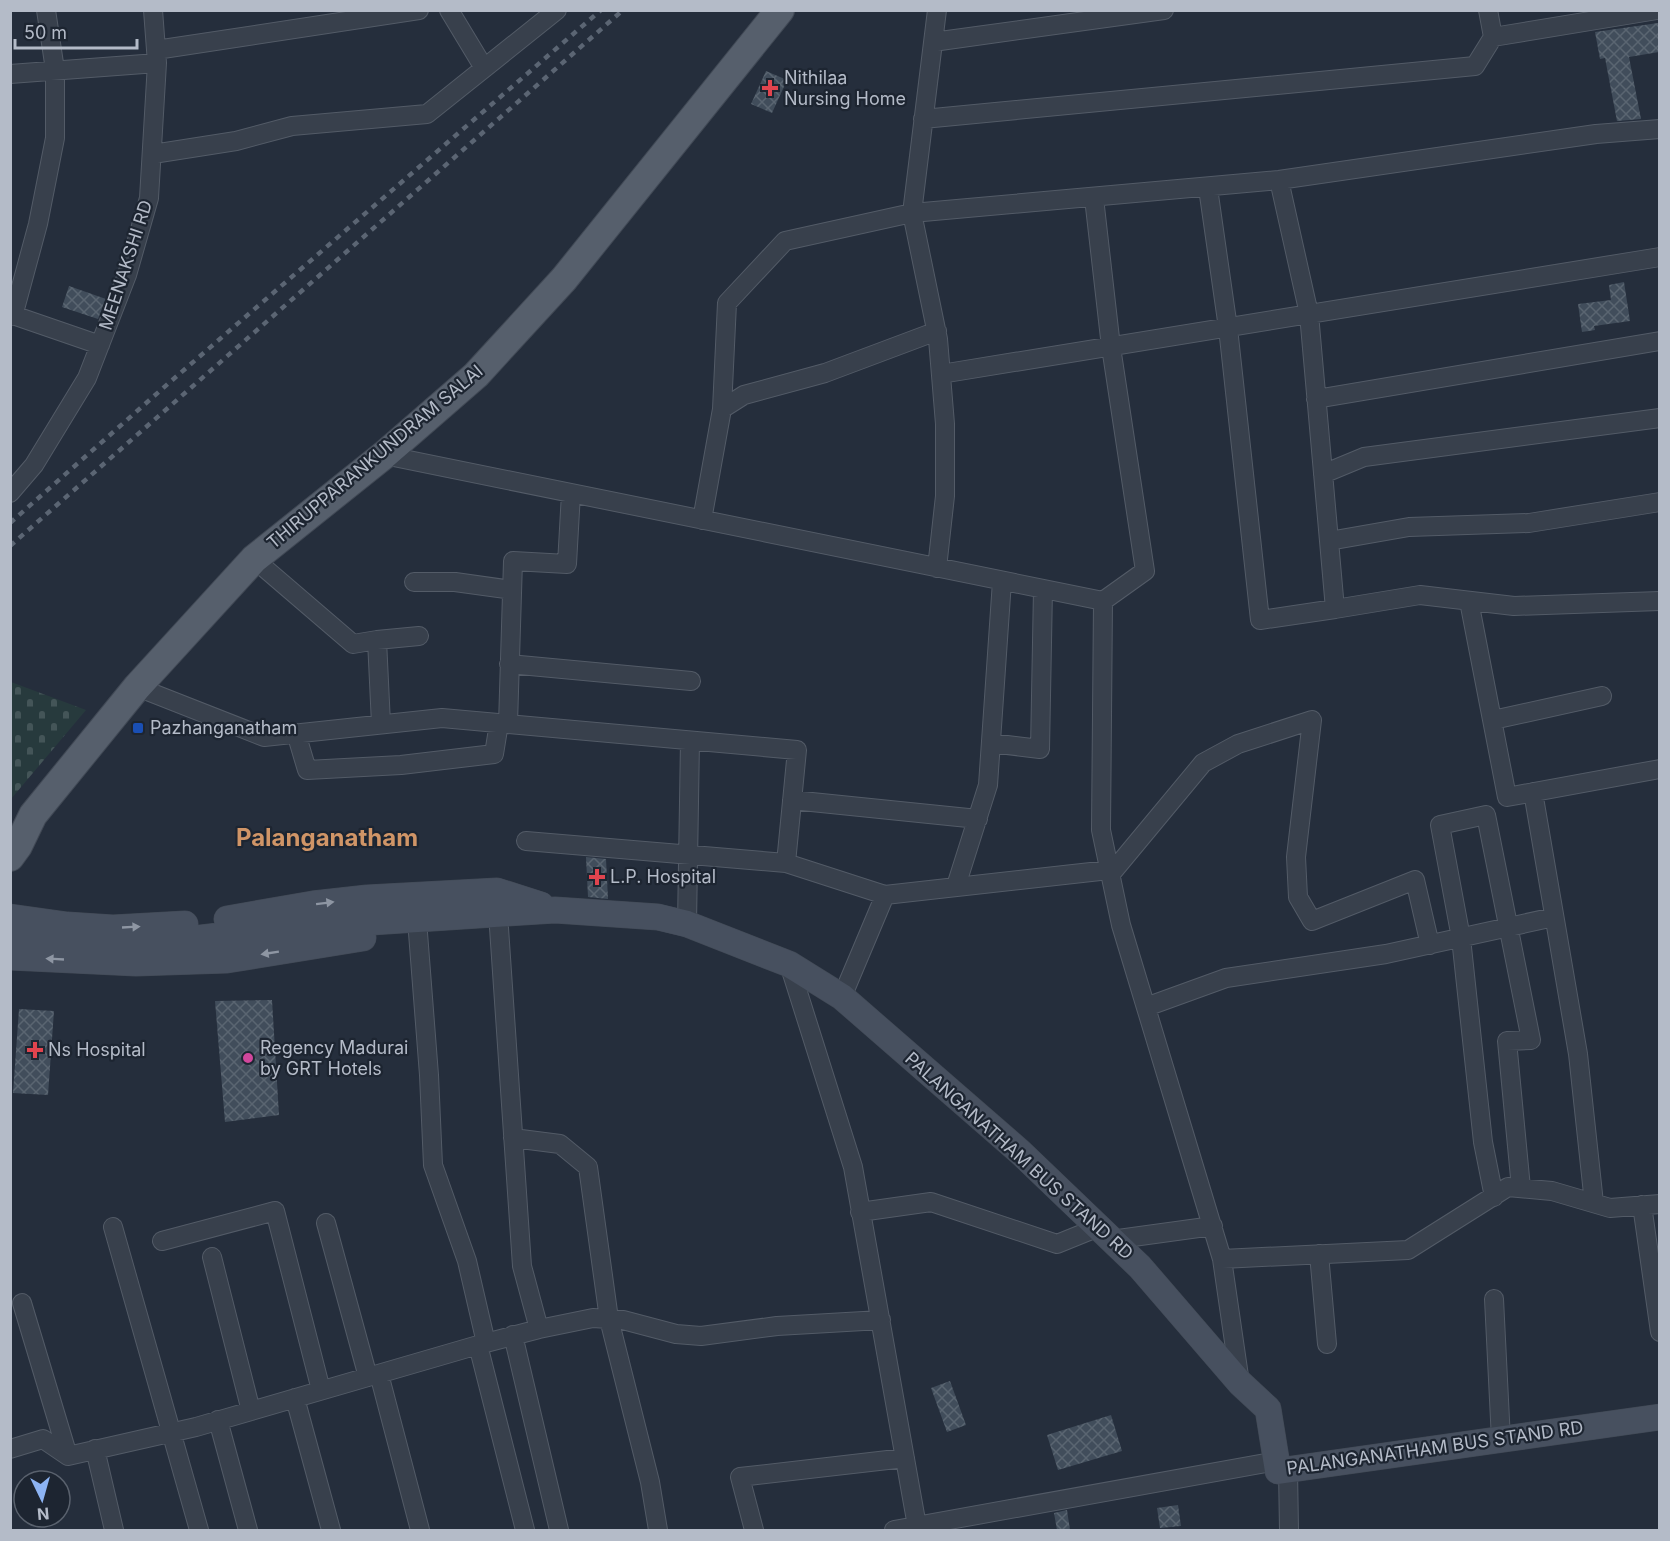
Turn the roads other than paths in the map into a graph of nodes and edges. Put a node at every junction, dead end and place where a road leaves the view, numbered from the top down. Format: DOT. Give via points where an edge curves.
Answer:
graph roads {
  1 [pos="46,10"];
  2 [pos="153,10"];
  3 [pos="419,10"];
  4 [pos="449,10"];
  5 [pos="557,10"];
  6 [pos="780,10"];
  7 [pos="937,10"];
  8 [pos="1164,10"];
  9 [pos="1488,10"];
  10 [pos="1657,10"];
  11 [pos="1493,37"];
  12 [pos="933,42"];
  13 [pos="157,57"];
  14 [pos="484,68"];
  15 [pos="55,70"];
  16 [pos="10,74"];
  17 [pos="923,119"];
  18 [pos="1659,129"];
  19 [pos="153,154"];
  20 [pos="1279,180"];
  21 [pos="1208,188"];
  22 [pos="1094,198"];
  23 [pos="912,213"];
  24 [pos="1659,257"];
  25 [pos="1309,314"];
  26 [pos="11,315"];
  27 [pos="1228,328"];
  28 [pos="937,331"];
  29 [pos="1659,341"];
  30 [pos="100,345"];
  31 [pos="1111,347"];
  32 [pos="941,374"];
  33 [pos="1316,399"];
  34 [pos="722,409"];
  35 [pos="1659,418"];
  36 [pos="384,455"];
  37 [pos="1323,474"];
  38 [pos="10,493"];
  39 [pos="571,493"];
  40 [pos="1659,502"];
  41 [pos="702,520"];
  42 [pos="1329,541"];
  43 [pos="254,559"];
  44 [pos="937,568"];
  45 [pos="1002,581"];
  46 [pos="414,582"];
  47 [pos="1043,589"];
  48 [pos="512,590"];
  49 [pos="1102,601"];
  50 [pos="1469,601"];
  51 [pos="1659,601"];
  52 [pos="1335,609"];
  53 [pos="419,636"];
  54 [pos="377,640"];
  55 [pos="509,664"];
  56 [pos="691,681"];
  57 [pos="136,687"];
  58 [pos="1602,696"];
  59 [pos="1493,720"];
  60 [pos="504,723"];
  61 [pos="381,724"];
  62 [pos="296,733"];
  63 [pos="690,741"];
  64 [pos="991,743"];
  65 [pos="1659,769"];
  66 [pos="1533,792"];
  67 [pos="792,800"];
  68 [pos="978,819"];
  69 [pos="22,822"];
  70 [pos="526,841"];
  71 [pos="687,855"];
  72 [pos="10,857"];
  73 [pos="786,863"];
  74 [pos="1110,872"];
  75 [pos="956,886"];
  76 [pos="885,895"];
  77 [pos="555,910"];
  78 [pos="10,917"];
  79 [pos="1554,917"];
  80 [pos="687,924"];
  81 [pos="1509,927"];
  82 [pos="499,928"];
  83 [pos="418,933"];
  84 [pos="10,936"];
  85 [pos="1461,938"];
  86 [pos="1430,945"];
  87 [pos="10,957"];
  88 [pos="789,964"];
  89 [pos="842,997"];
  90 [pos="1146,1007"];
  91 [pos="513,1138"];
  92 [pos="1521,1188"];
  93 [pos="1494,1197"];
  94 [pos="1594,1203"];
  95 [pos="1651,1205"];
  96 [pos="860,1212"];
  97 [pos="326,1223"];
  98 [pos="1212,1226"];
  99 [pos="113,1227"];
  100 [pos="1105,1234"];
  101 [pos="162,1241"];
  102 [pos="1318,1254"];
  103 [pos="212,1257"];
  104 [pos="1222,1259"];
  105 [pos="1494,1299"];
  106 [pos="22,1303"];
  107 [pos="609,1319"];
  108 [pos="882,1320"];
  109 [pos="539,1329"];
  110 [pos="1659,1332"];
  111 [pos="513,1335"];
  112 [pos="482,1344"];
  113 [pos="1328,1344"];
  114 [pos="373,1375"];
  115 [pos="1240,1383"];
  116 [pos="321,1390"];
  117 [pos="294,1398"];
  118 [pos="251,1411"];
  119 [pos="1659,1417"];
  120 [pos="218,1420"];
  121 [pos="171,1432"];
  122 [pos="1501,1440"];
  123 [pos="10,1449"];
  124 [pos="95,1449"];
  125 [pos="68,1456"];
  126 [pos="905,1458"];
  127 [pos="1283,1465"];
  128 [pos="962,1524"];
  129 [pos="917,1526"];
  130 [pos="114,1530"];
  131 [pos="199,1530"];
  132 [pos="248,1530"];
  133 [pos="331,1530"];
  134 [pos="420,1530"];
  135 [pos="525,1530"];
  136 [pos="559,1530"];
  137 [pos="658,1530"];
  138 [pos="754,1530"];
  139 [pos="894,1530"];
  140 [pos="1289,1530"];
  1 -- 15 [label="street"];
  2 -- 13 [label="street, MEENAKSHI RD"];
  3 -- 13 [label="street"];
  4 -- 14 [label="street"];
  5 -- 14 [label="street"];
  6 -- 36 [label="main road, THIRUPPARANKUNDRAM SALAI" via="564,279 476,375"];
  7 -- 12 [label="street"];
  8 -- 12 [label="street"];
  9 -- 11 [label="street"];
  10 -- 11 [label="street"];
  11 -- 17 [label="street" via="1475,66"];
  12 -- 17 [label="street"];
  13 -- 15 [label="street"];
  13 -- 19 [label="street, MEENAKSHI RD"];
  14 -- 19 [label="street" via="427,114 292,126 236,141"];
  15 -- 16 [label="street"];
  15 -- 26 [label="street" via="55,138 38,224"];
  17 -- 23 [label="street"];
  18 -- 20 [label="street" via="1596,134"];
  19 -- 30 [label="street, MEENAKSHI RD" via="149,198 127,275"];
  20 -- 21 [label="street"];
  20 -- 25 [label="street"];
  21 -- 22 [label="street"];
  21 -- 27 [label="street"];
  22 -- 23 [label="street"];
  22 -- 31 [label="street"];
  23 -- 28 [label="street"];
  23 -- 34 [label="street" via="785,241 727,303"];
  24 -- 25 [label="street"];
  25 -- 27 [label="street"];
  25 -- 33 [label="street"];
  26 -- 30 [label="street"];
  27 -- 31 [label="street"];
  27 -- 52 [label="street" via="1260,620"];
  28 -- 32 [label="street"];
  28 -- 34 [label="street" via="825,374 744,395"];
  29 -- 33 [label="street"];
  30 -- 38 [label="street, MEENAKSHI RD" via="87,378 34,465"];
  31 -- 32 [label="street"];
  31 -- 49 [label="street" via="1145,571"];
  32 -- 44 [label="street" via="945,496"];
  33 -- 37 [label="street"];
  34 -- 41 [label="street"];
  35 -- 37 [label="street" via="1364,457"];
  36 -- 39 [label="street"];
  36 -- 43 [label="main road, THIRUPPARANKUNDRAM SALAI"];
  37 -- 42 [label="street"];
  39 -- 41 [label="street"];
  39 -- 48 [label="street" via="567,564 513,561"];
  40 -- 42 [label="street" via="1529,523 1409,527"];
  41 -- 44 [label="street"];
  42 -- 52 [label="street"];
  43 -- 54 [label="street" via="353,644"];
  43 -- 57 [label="main road, THIRUPPARANKUNDRAM SALAI"];
  44 -- 45 [label="street"];
  45 -- 47 [label="street"];
  45 -- 64 [label="street"];
  46 -- 48 [label="street" via="455,582"];
  47 -- 49 [label="street"];
  47 -- 64 [label="street" via="1040,749"];
  48 -- 55 [label="street"];
  49 -- 74 [label="street" via="1101,830"];
  50 -- 51 [label="street" via="1514,606"];
  50 -- 52 [label="street" via="1420,595"];
  50 -- 59 [label="street"];
  53 -- 54 [label="street"];
  54 -- 61 [label="street"];
  55 -- 56 [label="street"];
  55 -- 60 [label="street"];
  57 -- 62 [label="street" via="264,736"];
  57 -- 69 [label="main road, THIRUPPARANKUNDRAM SALAI"];
  58 -- 59 [label="street"];
  59 -- 66 [label="street" via="1507,797"];
  60 -- 61 [label="street" via="442,718"];
  60 -- 62 [label="street" via="494,754 401,765 307,770"];
  60 -- 63 [label="street"];
  61 -- 62 [label="street"];
  63 -- 67 [label="street" via="796,750"];
  63 -- 71 [label="street"];
  64 -- 68 [label="street" via="988,785"];
  65 -- 66 [label="street"];
  66 -- 79 [label="street"];
  67 -- 68 [label="street"];
  67 -- 73 [label="street"];
  68 -- 75 [label="street"];
  69 -- 72 [label="main road, THIRUPPARANKUNDRAM SALAI" via="18,846"];
  70 -- 71 [label="street"];
  71 -- 73 [label="street"];
  71 -- 80 [label="street"];
  73 -- 76 [label="street"];
  74 -- 75 [label="street"];
  74 -- 86 [label="street" via="1203,763 1238,744 1312,720 1296,857 1298,897 1312,921 1415,880"];
  74 -- 90 [label="street" via="1121,925"];
  75 -- 76 [label="street"];
  76 -- 89 [label="street"];
  78 -- 77 [label="street, one-way" via="113,928 182,925 367,898 497,891"];
  77 -- 80 [label="street, PALANGANATHAM BUS STAND RD" via="658,917"];
  77 -- 82 [label="street"];
  77 -- 84 [label="street, PALANGANATHAM BUS STAND RD" via="296,927 132,946"];
  79 -- 81 [label="street"];
  79 -- 94 [label="street" via="1578,1054"];
  80 -- 88 [label="street, PALANGANATHAM BUS STAND RD"];
  81 -- 85 [label="street"];
  81 -- 85 [label="street" via="1486,815 1440,825"];
  81 -- 92 [label="street" via="1531,1040 1507,1041"];
  82 -- 83 [label="street"];
  82 -- 91 [label="street"];
  83 -- 87 [label="street, one-way" via="228,960 136,963"];
  83 -- 112 [label="street" via="434,1165 466,1261"];
  85 -- 86 [label="street"];
  85 -- 93 [label="street" via="1483,1142"];
  86 -- 90 [label="street" via="1226,978"];
  88 -- 89 [label="street, PALANGANATHAM BUS STAND RD"];
  88 -- 96 [label="street" via="853,1167"];
  89 -- 100 [label="street, PALANGANATHAM BUS STAND RD" via="1020,1152"];
  90 -- 98 [label="street"];
  91 -- 107 [label="street" via="560,1144 588,1167"];
  91 -- 109 [label="street" via="522,1266"];
  92 -- 93 [label="street" via="1508,1187"];
  92 -- 94 [label="street" via="1551,1191"];
  93 -- 102 [label="street" via="1408,1250"];
  94 -- 95 [label="street" via="1610,1208"];
  95 -- 110 [label="street"];
  96 -- 100 [label="street" via="931,1202 1057,1244"];
  96 -- 108 [label="street"];
  97 -- 114 [label="street"];
  98 -- 100 [label="street"];
  98 -- 104 [label="street"];
  99 -- 121 [label="street"];
  100 -- 115 [label="street, PALANGANATHAM BUS STAND RD" via="1140,1267"];
  101 -- 116 [label="street" via="275,1211"];
  102 -- 104 [label="street"];
  102 -- 113 [label="street"];
  103 -- 118 [label="street"];
  104 -- 115 [label="street"];
  105 -- 122 [label="street"];
  106 -- 125 [label="street"];
  107 -- 108 [label="street" via="701,1336 777,1326"];
  107 -- 109 [label="street" via="593,1318"];
  107 -- 137 [label="street" via="650,1482"];
  108 -- 126 [label="street"];
  109 -- 111 [label="street"];
  111 -- 112 [label="street"];
  111 -- 136 [label="street"];
  112 -- 114 [label="street"];
  112 -- 135 [label="street"];
  114 -- 116 [label="street"];
  114 -- 134 [label="street"];
  115 -- 127 [label="street, PALANGANATHAM BUS STAND RD" via="1269,1409"];
  116 -- 117 [label="street"];
  117 -- 118 [label="street"];
  117 -- 133 [label="street"];
  118 -- 120 [label="street"];
  119 -- 122 [label="street, PALANGANATHAM BUS STAND RD"];
  120 -- 121 [label="street"];
  120 -- 132 [label="street"];
  121 -- 124 [label="street"];
  121 -- 131 [label="street"];
  122 -- 127 [label="street, PALANGANATHAM BUS STAND RD"];
  123 -- 125 [label="street" via="43,1439"];
  124 -- 125 [label="street"];
  124 -- 130 [label="street"];
  126 -- 129 [label="street"];
  126 -- 138 [label="street" via="740,1477"];
  127 -- 128 [label="street"];
  127 -- 140 [label="street"];
  128 -- 129 [label="street"];
  129 -- 139 [label="street"];
}
